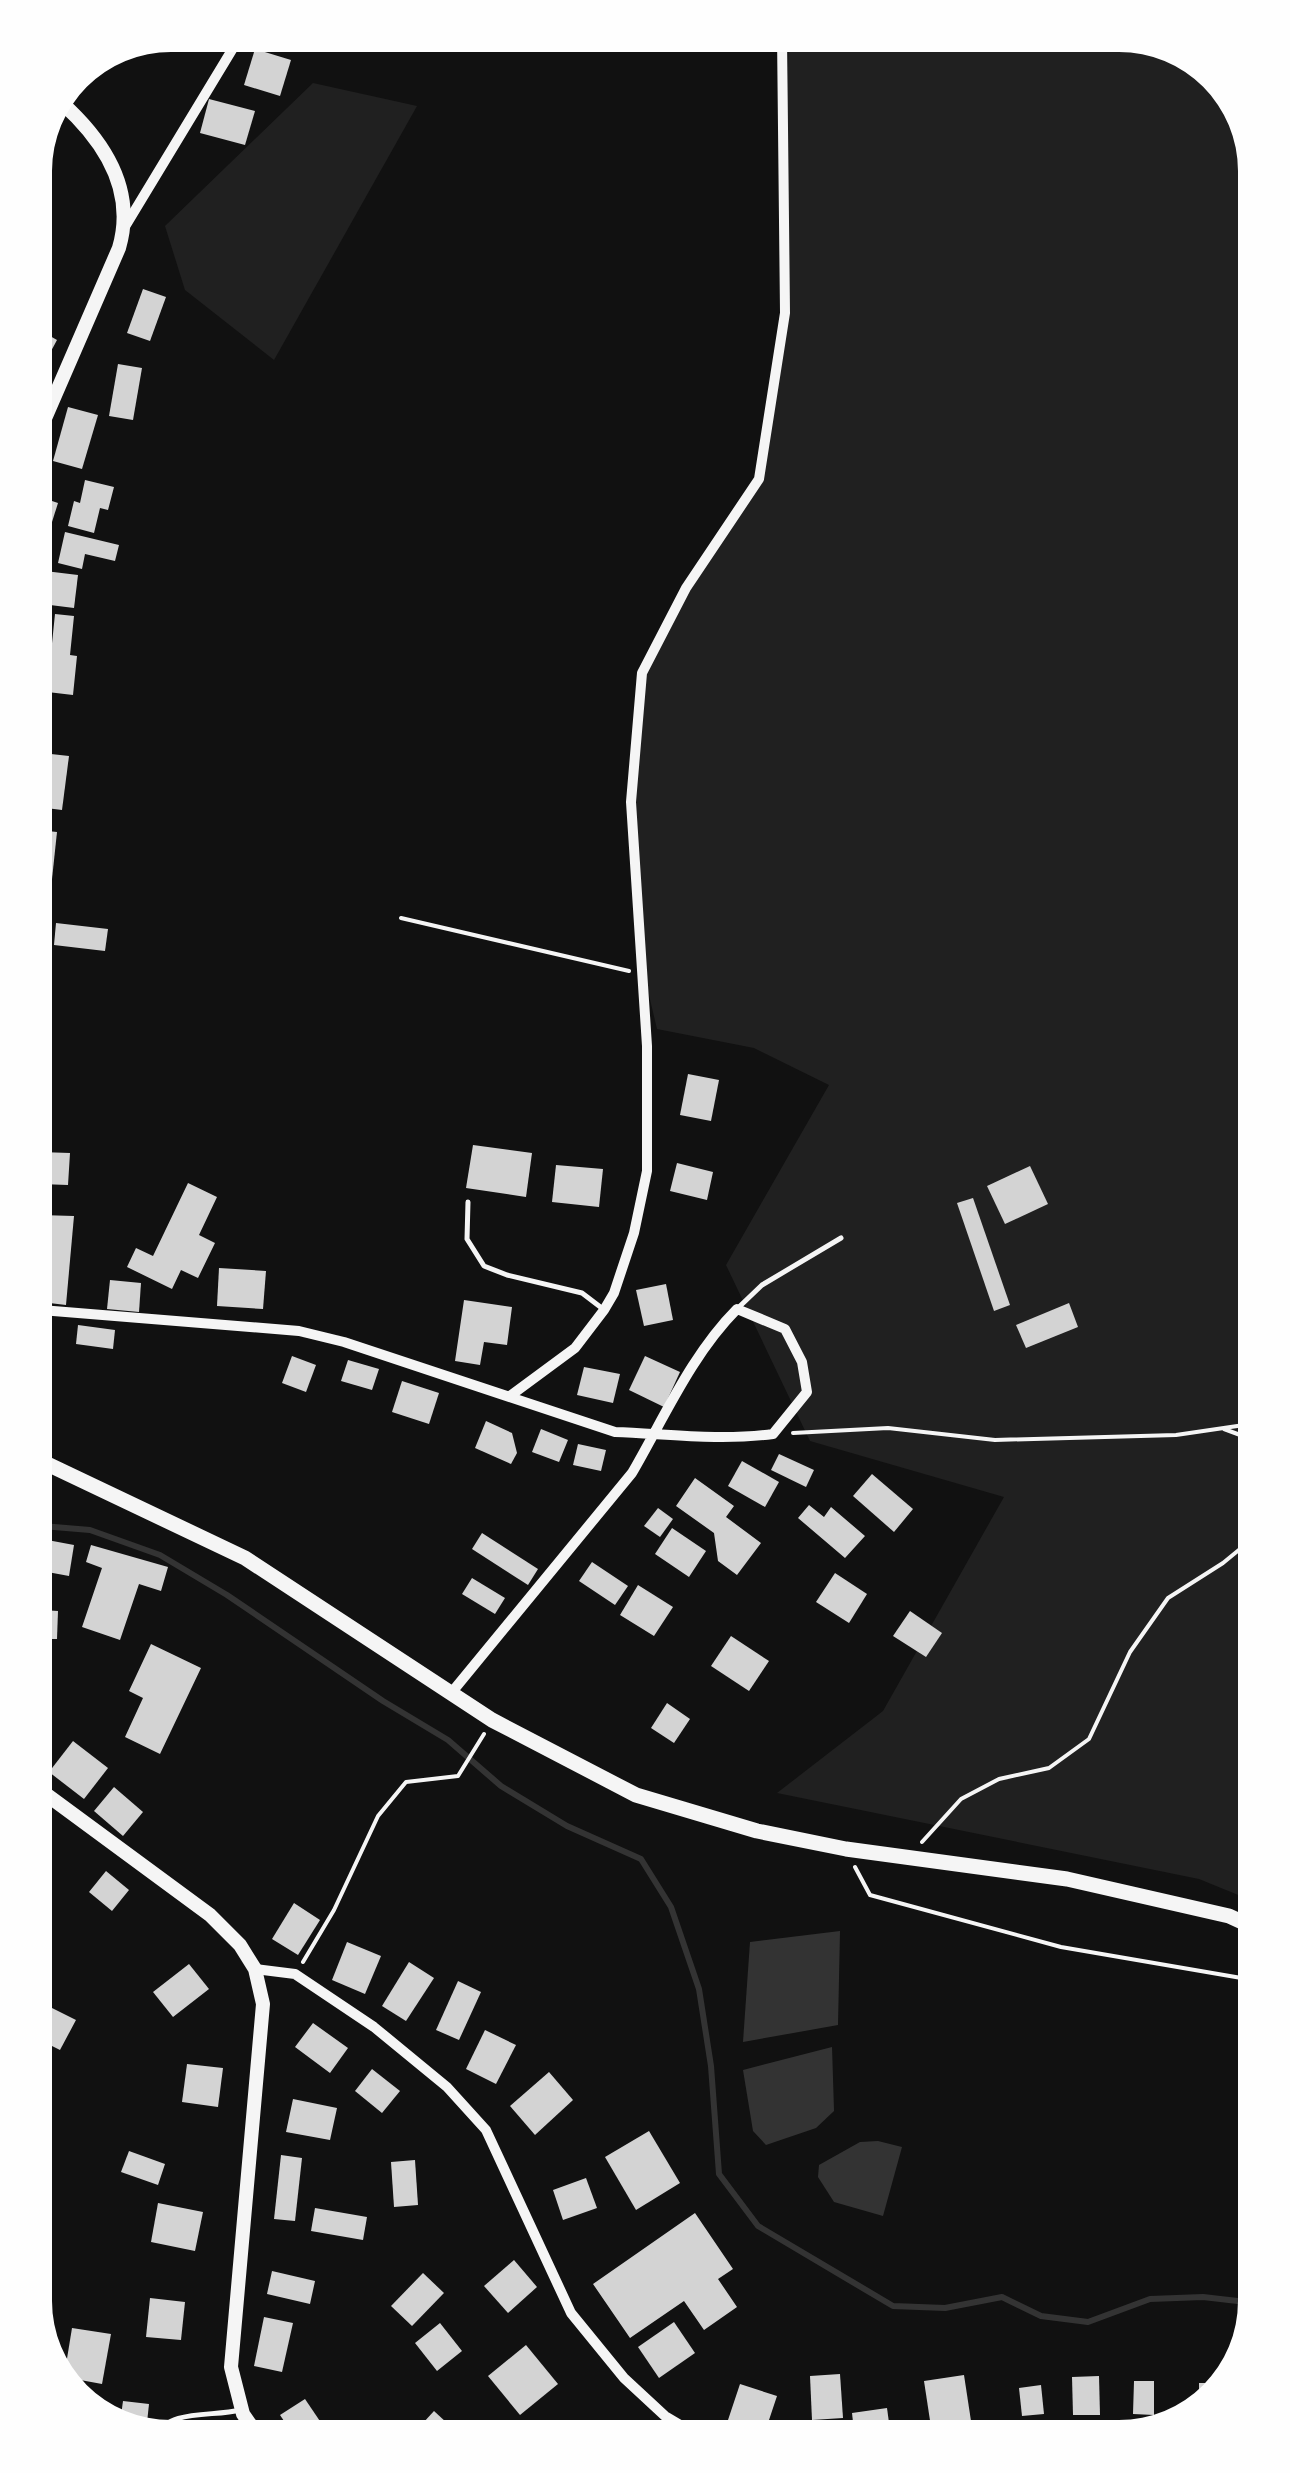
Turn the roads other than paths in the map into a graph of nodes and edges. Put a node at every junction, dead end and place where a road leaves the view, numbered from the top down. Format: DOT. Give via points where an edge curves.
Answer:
graph roads {
  1 [pos="231,52"];
  2 [pos="782,53"];
  3 [pos="69,112"];
  4 [pos="126,225"];
  5 [pos="53,399"];
  6 [pos="468,1202"];
  7 [pos="841,1238"];
  8 [pos="737,1308"];
  9 [pos="604,1310"];
  10 [pos="52,1311"];
  11 [pos="510,1396"];
  12 [pos="656,1433"];
  13 [pos="52,1467"];
  14 [pos="452,1692"];
  15 [pos="52,1799"];
  16 [pos="1238,1920"];
  17 [pos="255,1969"];
  18 [pos="242,2410"];
  19 [pos="170,2420"];
  20 [pos="248,2420"];
  21 [pos="672,2420"];
  1 -- 4 [label="street"];
  2 -- 9 [label="street" via="785,313 759,479 686,588 642,673 631,802 644,974 646,1171 634,1233"];
  3 -- 4 [label="street" via="106,154 124,196"];
  4 -- 5 [label="street"];
  6 -- 9 [label="lane" via="466,1239 484,1266 582,1294"];
  7 -- 8 [label="lane"];
  8 -- 12 [label="street" via="716,1329"];
  8 -- 12 [label="street" via="785,1329 802,1362 807,1392 773,1434"];
  9 -- 11 [label="street" via="575,1348"];
  10 -- 11 [label="street" via="299,1331"];
  11 -- 12 [label="street" via="615,1432"];
  12 -- 14 [label="street" via="632,1473"];
  13 -- 14 [label="main road" via="245,1558"];
  14 -- 16 [label="main road" via="492,1720 636,1794 757,1831 905,1860 1067,1879"];
  15 -- 17 [label="street" via="210,1915"];
  17 -- 18 [label="street" via="263,2004 231,2367"];
  17 -- 21 [label="street" via="295,1974 447,2087 486,2130 572,2313 624,2378"];
  18 -- 19 [label="lane"];
  18 -- 20 [label="street"];
}
